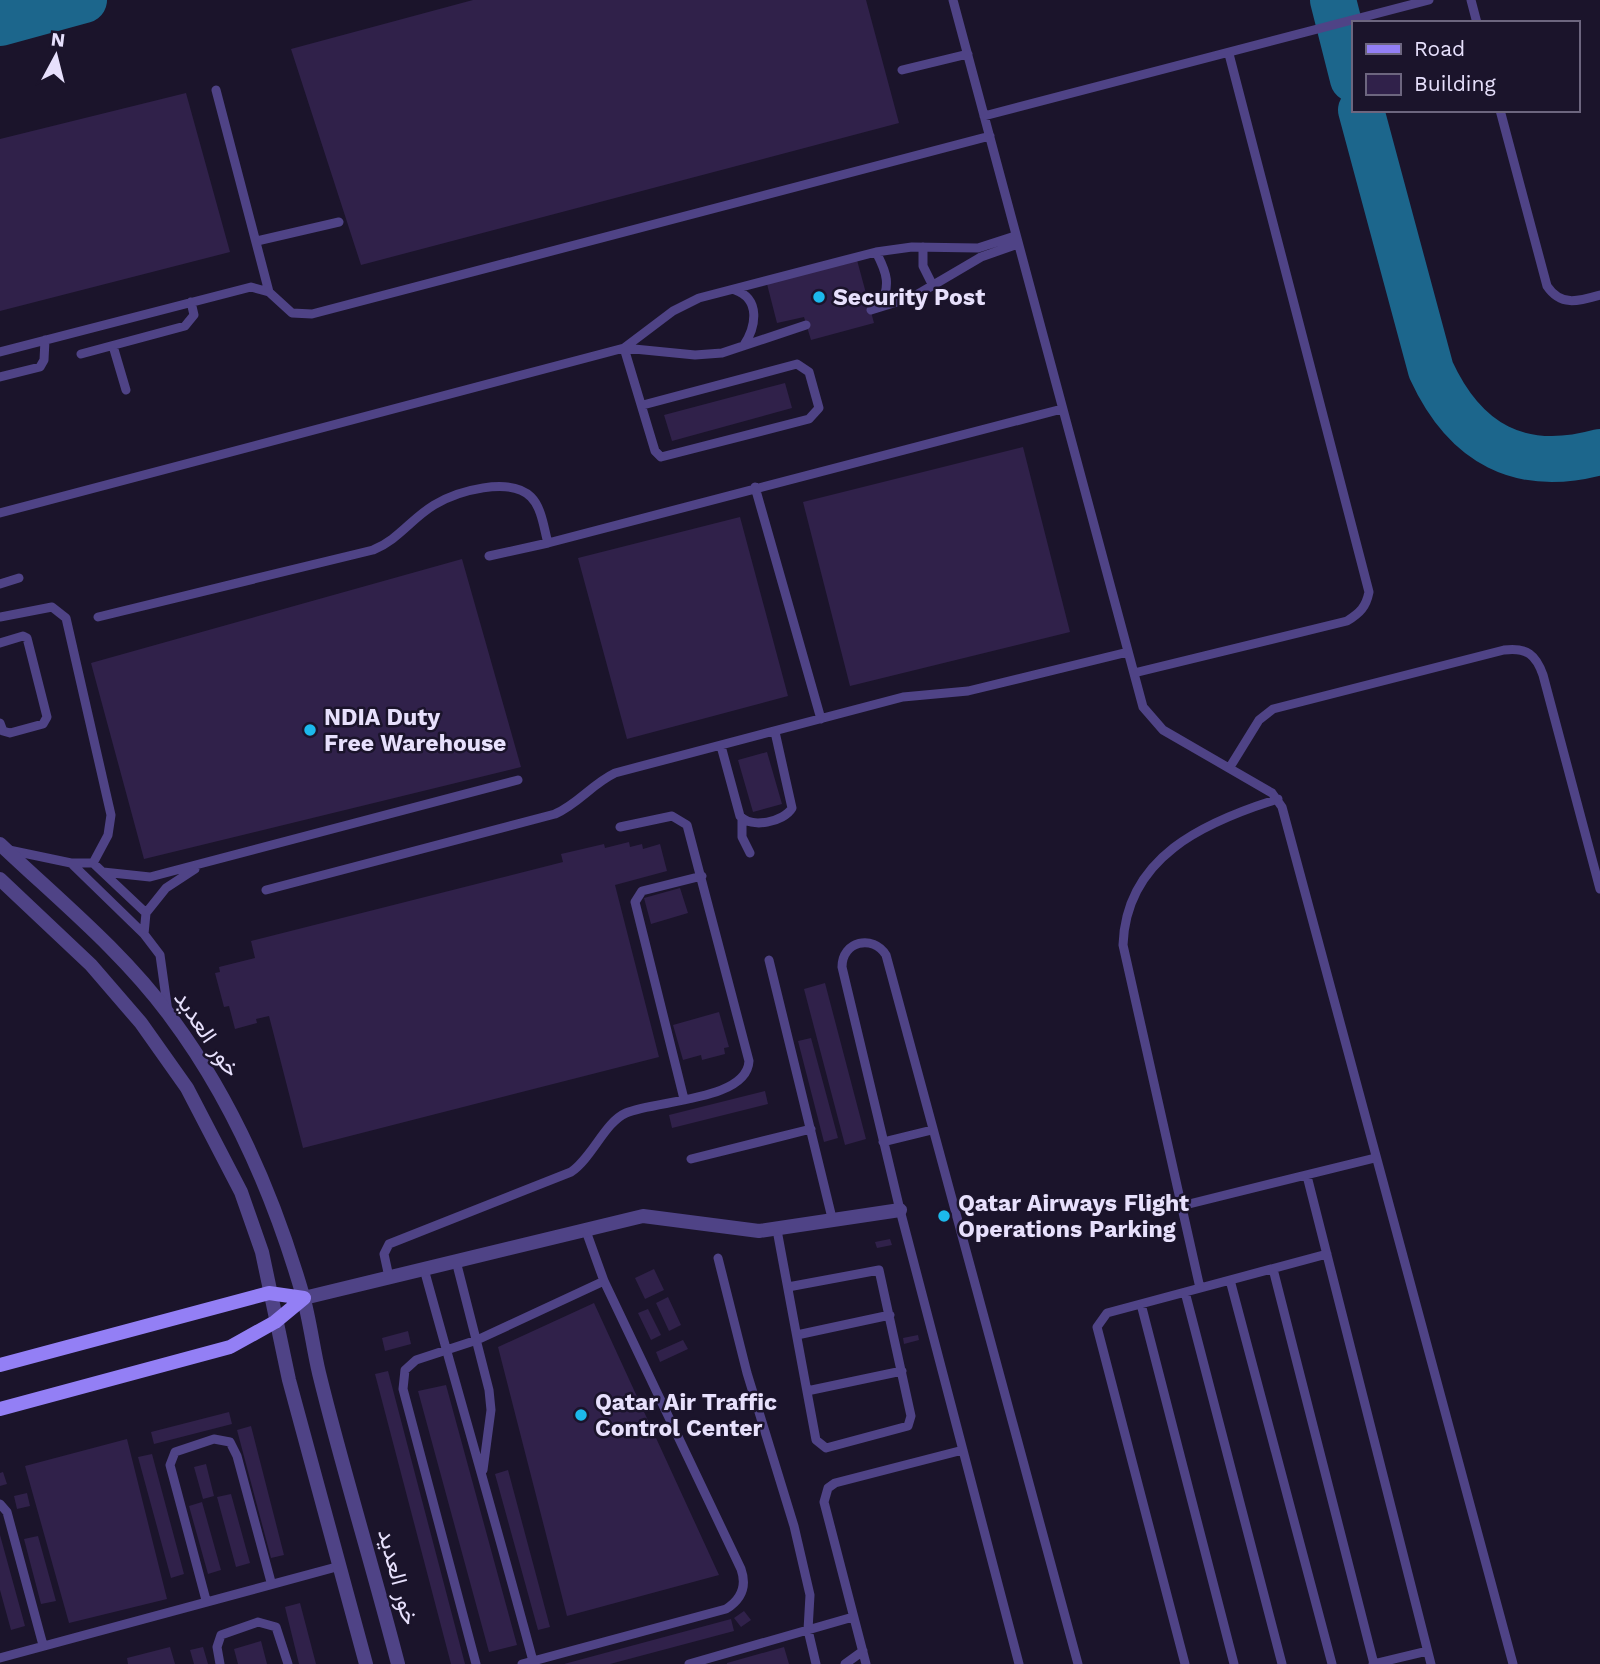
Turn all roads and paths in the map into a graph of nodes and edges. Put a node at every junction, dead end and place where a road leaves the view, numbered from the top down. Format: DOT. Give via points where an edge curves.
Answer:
graph roads {
  1 [pos="953,0"];
  2 [pos="1429,0"];
  3 [pos="1471,0"];
  4 [pos="1476,21"];
  5 [pos="968,54"];
  6 [pos="1229,54"];
  7 [pos="902,70"];
  8 [pos="216,90"];
  9 [pos="1501,112"];
  10 [pos="984,116"];
  11 [pos="989,136"];
  12 [pos="339,222"];
  13 [pos="1017,240"];
  14 [pos="257,241"];
  15 [pos="923,247"];
  16 [pos="876,252"];
  17 [pos="933,286"];
  18 [pos="733,289"];
  19 [pos="269,292"];
  20 [pos="1600,295"];
  21 [pos="191,302"];
  22 [pos="806,325"];
  23 [pos="44,340"];
  24 [pos="744,345"];
  25 [pos="113,346"];
  26 [pos="624,348"];
  27 [pos="0,352"];
  28 [pos="81,354"];
  29 [pos="0,377"];
  30 [pos="127,390"];
  31 [pos="643,405"];
  32 [pos="1062,409"];
  33 [pos="755,487"];
  34 [pos="0,513"];
  35 [pos="548,543"];
  36 [pos="489,556"];
  37 [pos="19,578"];
  38 [pos="0,584"];
  39 [pos="0,617"];
  40 [pos="98,617"];
  41 [pos="0,641"];
  42 [pos="1128,652"];
  43 [pos="1134,673"];
  44 [pos="821,719"];
  45 [pos="0,723"];
  46 [pos="775,732"];
  47 [pos="721,746"];
  48 [pos="1230,767"];
  49 [pos="518,780"];
  50 [pos="1278,799"];
  51 [pos="742,819"];
  52 [pos="620,827"];
  53 [pos="3,846"];
  54 [pos="750,853"];
  55 [pos="209,861"];
  56 [pos="71,863"];
  57 [pos="93,863"];
  58 [pos="103,872"];
  59 [pos="702,876"];
  60 [pos="0,878"];
  61 [pos="1600,889"];
  62 [pos="266,890"];
  63 [pos="145,913"];
  64 [pos="144,934"];
  65 [pos="769,960"];
  66 [pos="169,1014"];
  67 [pos="684,1099"];
  68 [pos="811,1129"];
  69 [pos="932,1130"];
  70 [pos="883,1142"];
  71 [pos="1376,1158"];
  72 [pos="691,1159"];
  73 [pos="1307,1176"];
  74 [pos="1181,1206"];
  75 [pos="900,1210"];
  76 [pos="833,1222"];
  77 [pos="777,1230"];
  78 [pos="586,1231"];
  79 [pos="1326,1254"];
  80 [pos="718,1258"];
  81 [pos="456,1261"];
  82 [pos="424,1269"];
  83 [pos="1273,1269"];
  84 [pos="389,1278"];
  85 [pos="1230,1280"];
  86 [pos="604,1281"];
  87 [pos="788,1287"];
  88 [pos="1200,1288"];
  89 [pos="1185,1292"];
  90 [pos="269,1293"];
  91 [pos="304,1297"];
  92 [pos="1141,1304"];
  93 [pos="890,1315"];
  94 [pos="275,1322"];
  95 [pos="797,1335"];
  96 [pos="477,1340"];
  97 [pos="445,1350"];
  98 [pos="0,1365"];
  99 [pos="902,1371"];
  100 [pos="807,1391"];
  101 [pos="0,1409"];
  102 [pos="963,1450"];
  103 [pos="483,1472"];
  104 [pos="0,1504"];
  105 [pos="340,1566"];
  106 [pos="271,1582"];
  107 [pos="206,1600"];
  108 [pos="853,1617"];
  109 [pos="808,1630"];
  110 [pos="43,1646"];
  111 [pos="863,1651"];
  112 [pos="1427,1651"];
  113 [pos="0,1658"];
  114 [pos="533,1661"];
  115 [pos="220,1664"];
  116 [pos="288,1664"];
  117 [pos="366,1664"];
  118 [pos="398,1664"];
  119 [pos="476,1664"];
  120 [pos="522,1664"];
  121 [pos="689,1664"];
  122 [pos="816,1664"];
  123 [pos="845,1664"];
  124 [pos="866,1664"];
  125 [pos="1019,1664"];
  126 [pos="1078,1664"];
  127 [pos="1185,1664"];
  128 [pos="1234,1664"];
  129 [pos="1282,1664"];
  130 [pos="1332,1664"];
  131 [pos="1374,1664"];
  132 [pos="1431,1664"];
  133 [pos="1513,1664"];
  1 -- 5 [label="lane"];
  2 -- 6 [label="lane"];
  3 -- 4 [label="lane"];
  5 -- 7 [label="lane"];
  5 -- 10 [label="lane"];
  6 -- 10 [label="lane"];
  6 -- 43 [label="lane" via="1369,592 1359,613 1346,621"];
  8 -- 14 [label="lane"];
  9 -- 20 [label="lane" via="1547,286 1553,295 1568,301"];
  10 -- 11 [label="lane"];
  11 -- 13 [label="lane"];
  11 -- 19 [label="lane" via="312,314 292,313"];
  12 -- 14 [label="lane"];
  13 -- 15 [label="lane" via="978,248"];
  13 -- 17 [label="lane"];
  13 -- 32 [label="lane"];
  14 -- 19 [label="lane"];
  15 -- 16 [label="lane"];
  15 -- 17 [label="lane" via="923,266"];
  16 -- 17 [label="lane" via="888,277 876,309"];
  16 -- 18 [label="lane"];
  18 -- 24 [label="lane" via="746,296 754,313 753,329"];
  18 -- 26 [label="lane" via="685,304"];
  19 -- 21 [label="lane" via="251,287"];
  21 -- 23 [label="lane"];
  21 -- 25 [label="lane" via="194,315 185,326"];
  22 -- 24 [label="lane"];
  23 -- 27 [label="lane"];
  23 -- 29 [label="lane" via="40,368"];
  24 -- 26 [label="lane" via="710,355"];
  25 -- 28 [label="lane"];
  25 -- 30 [label="lane"];
  26 -- 31 [label="lane"];
  26 -- 34 [label="lane"];
  31 -- 31 [label="lane" via="655,451 666,458 809,419 819,408 809,372 797,364"];
  32 -- 33 [label="lane"];
  32 -- 42 [label="lane"];
  33 -- 35 [label="lane"];
  33 -- 44 [label="lane"];
  35 -- 36 [label="lane"];
  35 -- 40 [label="lane" via="533,498 514,486 489,487 434,505 399,536 373,550"];
  37 -- 38 [label="lane"];
  39 -- 57 [label="lane" via="52,607 66,618 111,815 108,835"];
  41 -- 45 [label="lane" via="27,638 47,717 40,725 10,733 3,731"];
  42 -- 43 [label="lane"];
  42 -- 44 [label="lane" via="968,691 904,697"];
  43 -- 48 [label="lane" via="1143,707 1154,724"];
  44 -- 46 [label="lane"];
  46 -- 47 [label="lane"];
  46 -- 51 [label="lane" via="792,808 785,816 757,824"];
  47 -- 51 [label="lane"];
  47 -- 62 [label="lane" via="615,774 555,814"];
  48 -- 50 [label="lane"];
  48 -- 61 [label="lane" via="1259,720 1273,709 1517,648 1537,659 1543,675"];
  49 -- 55 [label="lane"];
  50 -- 71 [label="lane"];
  50 -- 74 [label="lane" via="1229,814 1163,856 1133,893 1124,921 1123,945"];
  51 -- 54 [label="lane"];
  52 -- 59 [label="lane" via="680,818 689,829"];
  53 -- 56 [label="lane"];
  53 -- 66 [label="street, خور العديد" via="115,950"];
  55 -- 58 [label="lane" via="150,877"];
  55 -- 63 [label="lane" via="166,888"];
  56 -- 57 [label="lane"];
  56 -- 64 [label="lane"];
  57 -- 58 [label="lane"];
  58 -- 63 [label="lane"];
  59 -- 67 [label="lane" via="748,1067 733,1087"];
  59 -- 67 [label="lane" via="642,891 635,902"];
  60 -- 90 [label="street, خور العديد" via="117,994 187,1088 241,1192 262,1252"];
  63 -- 64 [label="lane"];
  64 -- 66 [label="lane" via="160,955"];
  65 -- 68 [label="lane"];
  66 -- 91 [label="street, خور العديد" via="209,1075 254,1159"];
  67 -- 84 [label="lane" via="625,1113 589,1158 571,1172 390,1244 384,1258"];
  68 -- 72 [label="lane"];
  68 -- 76 [label="lane"];
  69 -- 70 [label="lane"];
  69 -- 70 [label="lane" via="886,955 877,945 862,942 844,955 842,967"];
  69 -- 126 [label="lane"];
  70 -- 75 [label="lane"];
  71 -- 73 [label="lane"];
  71 -- 133 [label="lane"];
  73 -- 74 [label="lane"];
  73 -- 79 [label="lane"];
  74 -- 88 [label="lane"];
  75 -- 76 [label="street"];
  75 -- 102 [label="lane"];
  76 -- 77 [label="street"];
  77 -- 78 [label="street" via="746,1231 653,1216"];
  77 -- 87 [label="lane"];
  78 -- 81 [label="street"];
  78 -- 86 [label="lane"];
  79 -- 83 [label="lane"];
  79 -- 112 [label="lane"];
  80 -- 109 [label="lane" via="794,1526 810,1595"];
  81 -- 82 [label="street"];
  81 -- 96 [label="lane"];
  82 -- 84 [label="street"];
  82 -- 97 [label="lane"];
  83 -- 85 [label="lane"];
  83 -- 131 [label="lane"];
  84 -- 91 [label="street"];
  85 -- 88 [label="lane"];
  85 -- 130 [label="lane"];
  86 -- 96 [label="lane"];
  86 -- 114 [label="lane" via="741,1569 744,1587 726,1609"];
  87 -- 93 [label="lane" via="876,1269 881,1273"];
  87 -- 95 [label="lane"];
  88 -- 89 [label="lane"];
  89 -- 92 [label="lane"];
  89 -- 129 [label="lane"];
  90 -- 91 [label="main road"];
  90 -- 94 [label="street, خور العديد"];
  90 -- 98 [label="main road"];
  91 -- 94 [label="main road"];
  91 -- 118 [label="street, خور العديد" via="318,1372"];
  92 -- 127 [label="lane" via="1107,1313 1097,1327"];
  92 -- 128 [label="lane"];
  93 -- 95 [label="lane"];
  93 -- 99 [label="lane"];
  94 -- 101 [label="main road" via="230,1347"];
  94 -- 105 [label="street, خور العديد"];
  95 -- 100 [label="lane"];
  96 -- 97 [label="lane"];
  96 -- 103 [label="lane" via="491,1400"];
  97 -- 103 [label="lane"];
  97 -- 119 [label="lane" via="411,1363 405,1370 403,1389"];
  99 -- 100 [label="lane"];
  99 -- 100 [label="lane" via="911,1416 908,1426 826,1448 816,1440"];
  102 -- 108 [label="lane" via="828,1488 824,1502"];
  102 -- 125 [label="lane"];
  103 -- 114 [label="lane"];
  104 -- 110 [label="lane" via="7,1512"];
  105 -- 106 [label="lane"];
  105 -- 117 [label="street, خور العديد"];
  106 -- 107 [label="lane"];
  106 -- 107 [label="lane" via="237,1456 230,1443 214,1440 175,1452 170,1465"];
  107 -- 110 [label="lane"];
  108 -- 109 [label="lane"];
  108 -- 111 [label="lane"];
  109 -- 121 [label="lane"];
  109 -- 122 [label="lane"];
  110 -- 113 [label="lane"];
  111 -- 123 [label="lane"];
  111 -- 124 [label="lane"];
  112 -- 131 [label="lane"];
  112 -- 132 [label="lane"];
  114 -- 120 [label="lane"];
  115 -- 116 [label="lane" via="216,1647 221,1634 258,1622 276,1628"];
}
